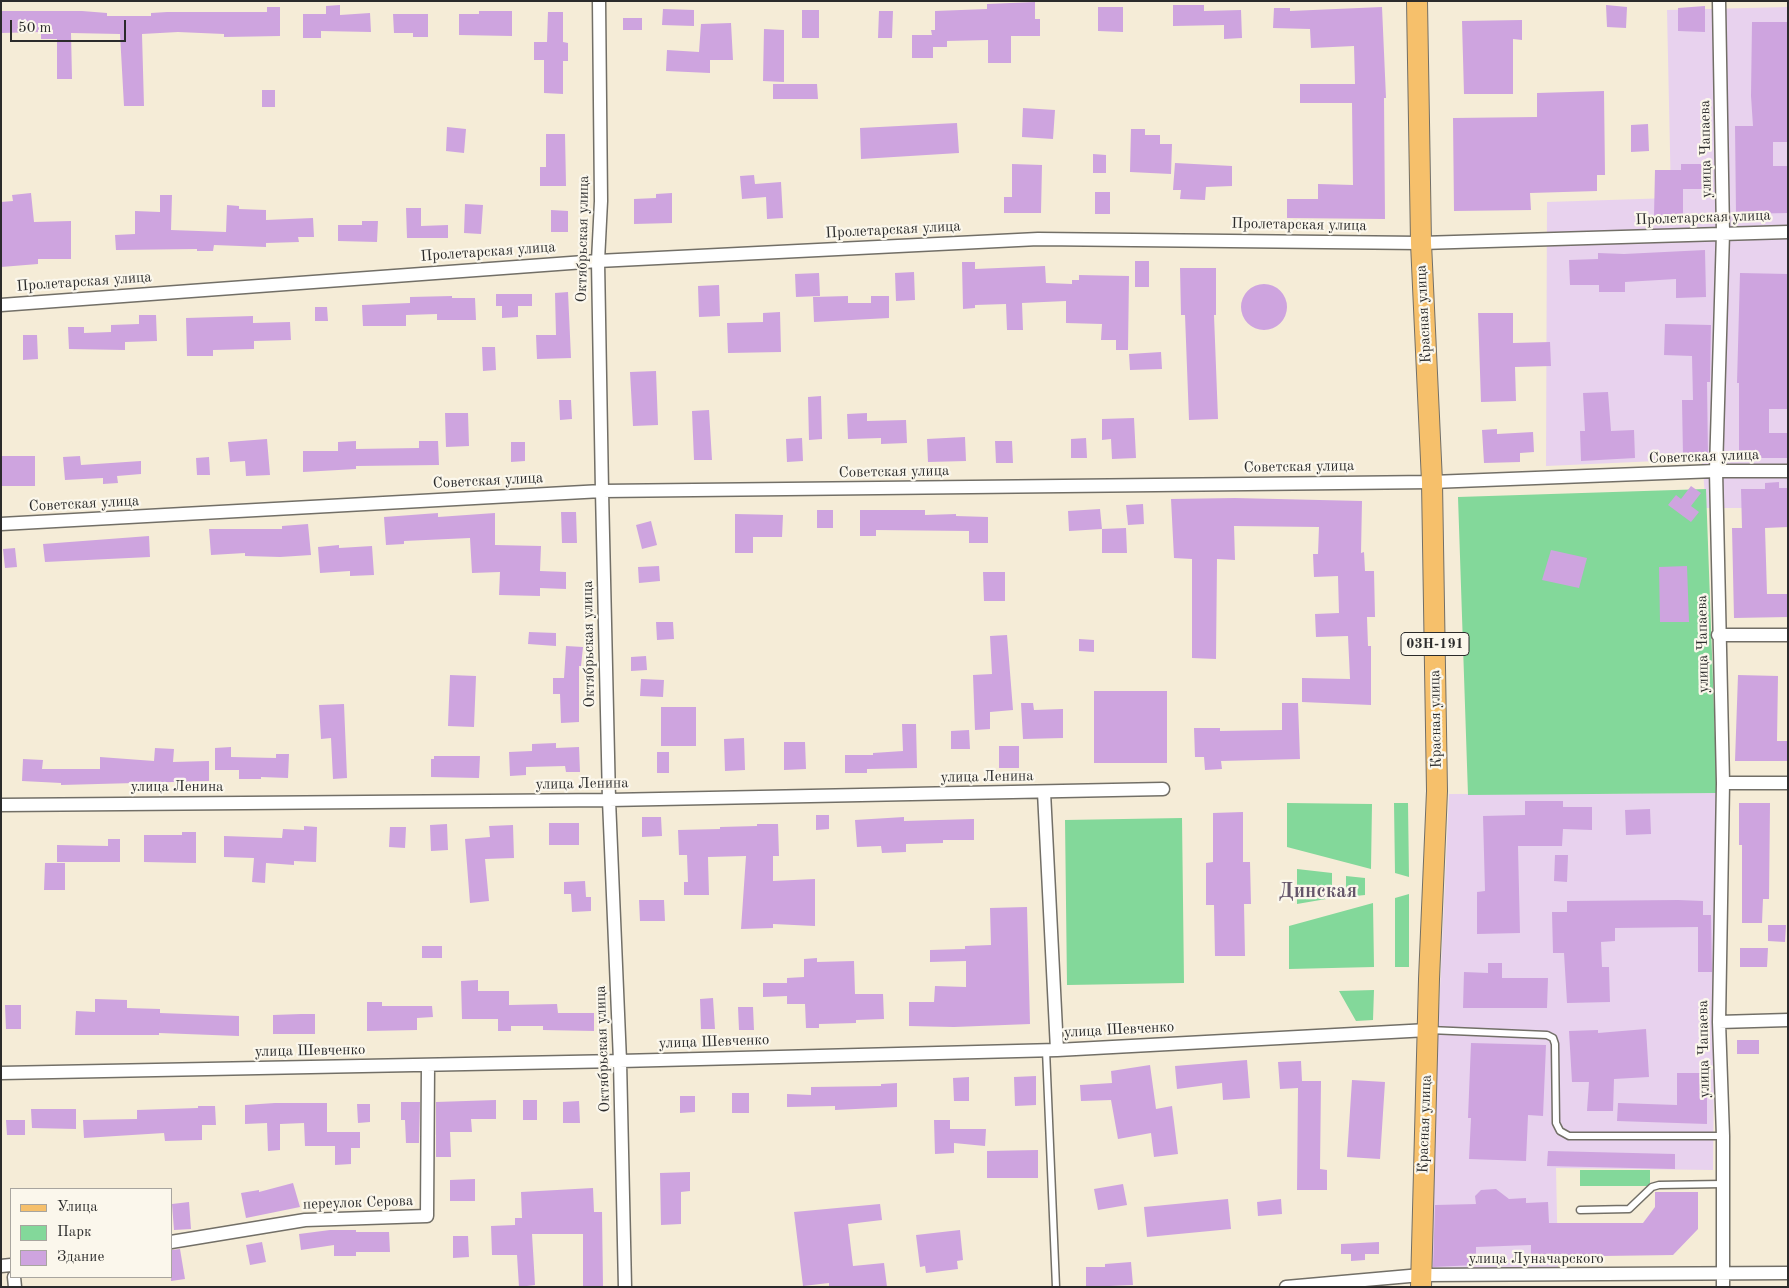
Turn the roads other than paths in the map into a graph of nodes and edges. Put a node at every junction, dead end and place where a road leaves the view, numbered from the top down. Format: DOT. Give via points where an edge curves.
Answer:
graph roads {
  1 [pos="598,1"];
  2 [pos="1417,1"];
  3 [pos="1719,1"];
  4 [pos="1723,232"];
  5 [pos="1788,232"];
  6 [pos="1421,243"];
  7 [pos="598,261"];
  8 [pos="1,305"];
  9 [pos="1716,471"];
  10 [pos="1788,471"];
  11 [pos="1432,482"];
  12 [pos="602,491"];
  13 [pos="1,524"];
  14 [pos="1718,635"];
  15 [pos="1788,635"];
  16 [pos="1788,783"];
  17 [pos="1723,784"];
  18 [pos="1163,789"];
  19 [pos="1044,792"];
  20 [pos="609,800"];
  21 [pos="1,805"];
  22 [pos="1788,1020"];
  23 [pos="1719,1022"];
  24 [pos="1428,1030"];
  25 [pos="1052,1050"];
  26 [pos="620,1061"];
  27 [pos="428,1065"];
  28 [pos="1,1073"];
  29 [pos="1723,1136"];
  30 [pos="1723,1184"];
  31 [pos="1580,1210"];
  32 [pos="172,1242"];
  33 [pos="1788,1273"];
  34 [pos="1421,1281"];
  35 [pos="1723,1281"];
  36 [pos="625,1287"];
  37 [pos="1056,1287"];
  38 [pos="1286,1287"];
  1 -- 7 [label="street, Октябрьская улица" via="601,201"];
  2 -- 6 [label="main road, Красная улица / 03Н-191"];
  3 -- 4 [label="street, улица Чапаева"];
  4 -- 5 [label="street, Пролетарская улица"];
  4 -- 6 [label="street, Пролетарская улица"];
  4 -- 9 [label="street, улица Чапаева"];
  6 -- 7 [label="street, Пролетарская улица" via="1038,239"];
  6 -- 11 [label="main road, Красная улица / 03Н-191"];
  7 -- 8 [label="street, Пролетарская улица"];
  7 -- 12 [label="street, Октябрьская улица"];
  9 -- 10 [label="street, Советская улица"];
  9 -- 11 [label="street, Советская улица"];
  9 -- 14 [label="street, улица Чапаева"];
  11 -- 12 [label="street, Советская улица"];
  11 -- 24 [label="main road, Красная улица / 03Н-191" via="1437,791"];
  12 -- 13 [label="street, Советская улица"];
  12 -- 20 [label="street, Октябрьская улица"];
  14 -- 15 [label="street"];
  14 -- 17 [label="street, улица Чапаева"];
  16 -- 17 [label="street"];
  17 -- 23 [label="street, улица Чапаева"];
  18 -- 19 [label="street, улица Ленина"];
  19 -- 20 [label="street, улица Ленина"];
  19 -- 25 [label="street"];
  20 -- 21 [label="street, улица Ленина"];
  20 -- 26 [label="street, Октябрьская улица"];
  22 -- 23 [label="street"];
  23 -- 29 [label="street, улица Чапаева"];
  24 -- 25 [label="street, улица Шевченко"];
  24 -- 29 [label="lane" via="1547,1035 1553,1038 1556,1123 1560,1131 1569,1136"];
  24 -- 34 [label="main road, Красная улица / 03Н-191"];
  25 -- 26 [label="street, улица Шевченко"];
  25 -- 37 [label="lane"];
  26 -- 27 [label="street, улица Шевченко"];
  26 -- 36 [label="street, Октябрьская улица"];
  27 -- 28 [label="street, улица Шевченко"];
  27 -- 32 [label="street, переулок Серова" via="427,1216 305,1220"];
  29 -- 30 [label="street, улица Чапаева"];
  30 -- 31 [label="lane" via="1655,1185 1629,1209"];
  30 -- 35 [label="street, улица Чапаева"];
  33 -- 35 [label="street, улица Луначарского"];
  34 -- 35 [label="street, улица Луначарского"];
  34 -- 38 [label="street, улица Луначарского"];
}
